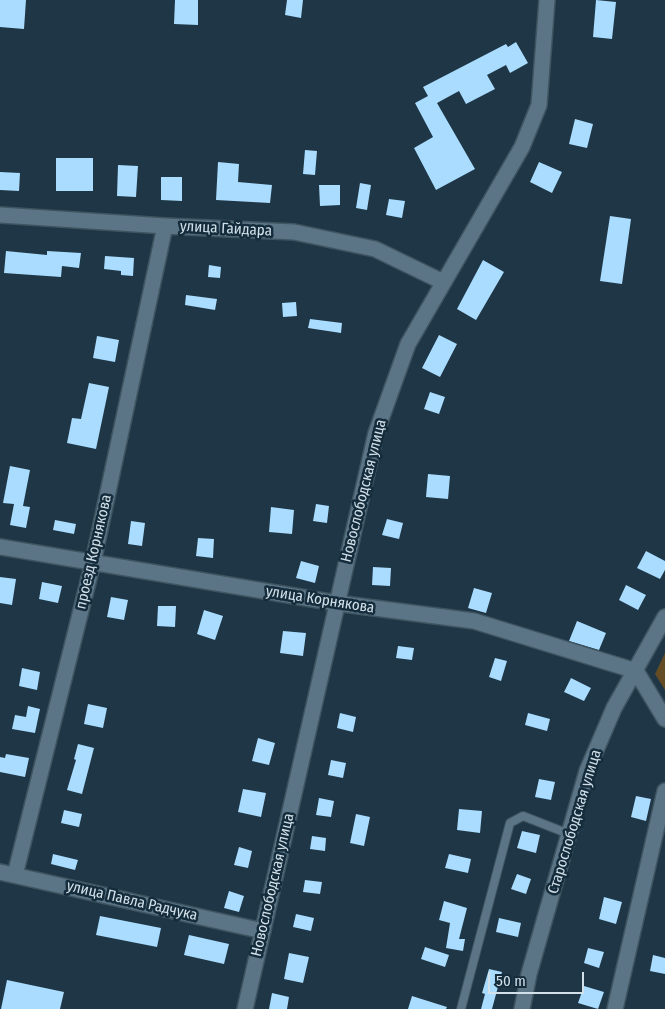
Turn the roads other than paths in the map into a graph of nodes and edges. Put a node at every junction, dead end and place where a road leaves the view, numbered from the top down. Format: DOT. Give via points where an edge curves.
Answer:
graph roads {
  1 [pos="547,0"];
  2 [pos="0,215"];
  3 [pos="165,226"];
  4 [pos="442,282"];
  5 [pos="0,547"];
  6 [pos="92,562"];
  7 [pos="336,603"];
  8 [pos="665,617"];
  9 [pos="636,671"];
  10 [pos="665,719"];
  11 [pos="665,791"];
  12 [pos="569,834"];
  13 [pos="7,874"];
  14 [pos="263,931"];
  15 [pos="245,1009"];
  16 [pos="460,1009"];
  17 [pos="522,1009"];
  18 [pos="616,1009"];
  1 -- 4 [label="street, Новослободская улица" via="539,105 522,147"];
  2 -- 3 [label="street, улица Гайдара"];
  3 -- 4 [label="street, улица Гайдара" via="294,232 376,249"];
  3 -- 6 [label="street, проезд Корнякова"];
  4 -- 7 [label="street, Новослободская улица" via="408,344 376,433"];
  5 -- 6 [label="street, улица Корнякова"];
  6 -- 7 [label="street, улица Корнякова"];
  6 -- 13 [label="street, проезд Корнякова"];
  7 -- 9 [label="street, улица Корнякова" via="474,621"];
  7 -- 14 [label="street, Новослободская улица"];
  8 -- 9 [label="street, Старослободская улица"];
  9 -- 10 [label="street"];
  9 -- 12 [label="street, Старослободская улица" via="614,708 587,772"];
  11 -- 18 [label="street"];
  12 -- 16 [label="lane" via="523,816 510,823"];
  12 -- 17 [label="street, Старослободская улица"];
  13 -- 14 [label="street, улица Павла Радчука"];
  14 -- 15 [label="street, Новослободская улица"];
}
